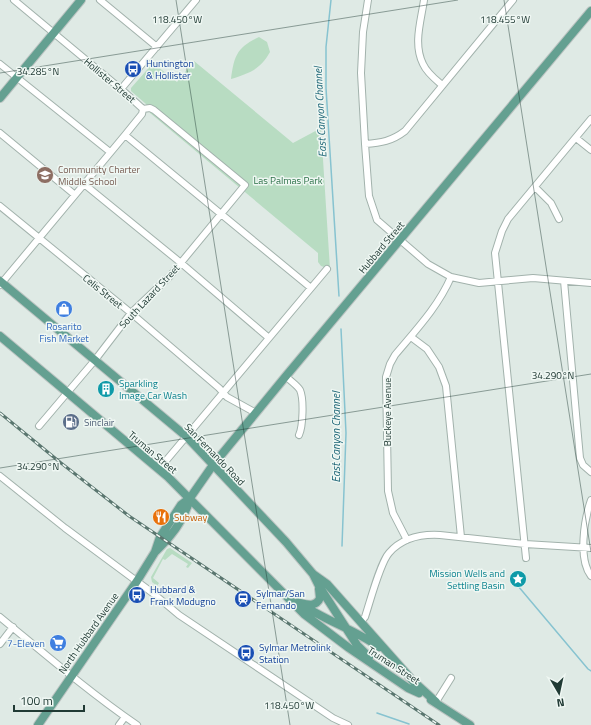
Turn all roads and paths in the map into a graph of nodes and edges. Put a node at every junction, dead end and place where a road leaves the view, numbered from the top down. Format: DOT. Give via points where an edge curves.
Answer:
graph roads {
  1 [pos="14,0"];
  2 [pos="81,0"];
  3 [pos="100,0"];
  4 [pos="368,0"];
  5 [pos="424,0"];
  6 [pos="513,0"];
  7 [pos="193,1"];
  8 [pos="591,11"];
  9 [pos="54,33"];
  10 [pos="157,47"];
  11 [pos="0,64"];
  12 [pos="17,78"];
  13 [pos="442,85"];
  14 [pos="121,89"];
  15 [pos="0,98"];
  16 [pos="143,109"];
  17 [pos="591,119"];
  18 [pos="0,133"];
  19 [pos="125,134"];
  20 [pos="576,138"];
  21 [pos="365,144"];
  22 [pos="591,150"];
  23 [pos="110,152"];
  24 [pos="84,184"];
  25 [pos="245,185"];
  26 [pos="535,186"];
  27 [pos="74,195"];
  28 [pos="0,206"];
  29 [pos="222,214"];
  30 [pos="558,218"];
  31 [pos="39,238"];
  32 [pos="400,240"];
  33 [pos="181,263"];
  34 [pos="327,269"];
  35 [pos="451,277"];
  36 [pos="564,281"];
  37 [pos="498,282"];
  38 [pos="1,283"];
  39 [pos="591,283"];
  40 [pos="311,288"];
  41 [pos="131,313"];
  42 [pos="0,336"];
  43 [pos="411,337"];
  44 [pos="269,338"];
  45 [pos="94,360"];
  46 [pos="286,376"];
  47 [pos="68,392"];
  48 [pos="224,393"];
  49 [pos="256,413"];
  50 [pos="39,426"];
  51 [pos="299,435"];
  52 [pos="187,437"];
  53 [pos="214,465"];
  54 [pos="159,469"];
  55 [pos="591,472"];
  56 [pos="0,476"];
  57 [pos="190,498"];
  58 [pos="591,500"];
  59 [pos="461,537"];
  60 [pos="163,539"];
  61 [pos="407,540"];
  62 [pos="525,544"];
  63 [pos="588,548"];
  64 [pos="526,558"];
  65 [pos="313,574"];
  66 [pos="591,576"];
  67 [pos="137,581"];
  68 [pos="319,586"];
  69 [pos="284,593"];
  70 [pos="299,603"];
  71 [pos="0,617"];
  72 [pos="361,622"];
  73 [pos="13,627"];
  74 [pos="345,627"];
  75 [pos="0,644"];
  76 [pos="391,656"];
  77 [pos="72,675"];
  78 [pos="452,678"];
  79 [pos="419,693"];
  80 [pos="436,702"];
  81 [pos="125,717"];
  82 [pos="38,725"];
  83 [pos="119,725"];
  84 [pos="137,725"];
  85 [pos="348,725"];
  86 [pos="470,725"];
  1 -- 9 [label="street, Hollister Street"];
  2 -- 9 [label="main road"];
  3 -- 10 [label="street"];
  4 -- 21 [label="street" via="361,73"];
  5 -- 13 [label="street" via="418,38 419,51 423,65"];
  6 -- 13 [label="street"];
  7 -- 10 [label="street"];
  8 -- 32 [label="main road, Hubbard Street"];
  9 -- 12 [label="main road"];
  9 -- 14 [label="street, Hollister Street"];
  10 -- 14 [label="street"];
  11 -- 12 [label="street"];
  12 -- 15 [label="main road"];
  12 -- 23 [label="street"];
  13 -- 21 [label="street" via="404,131 395,138"];
  14 -- 16 [label="street, Hollister Street"];
  16 -- 19 [label="street" via="142,114"];
  16 -- 25 [label="street, Hollister Street" via="153,109"];
  17 -- 20 [label="street"];
  18 -- 27 [label="street"];
  19 -- 23 [label="street"];
  19 -- 29 [label="street"];
  20 -- 22 [label="street"];
  20 -- 26 [label="street"];
  21 -- 32 [label="street" via="369,196 374,215"];
  23 -- 24 [label="street"];
  24 -- 27 [label="street"];
  24 -- 33 [label="street"];
  25 -- 29 [label="street, South Lazard Street"];
  26 -- 30 [label="street" via="551,203"];
  26 -- 37 [label="street" via="508,219 502,231 495,253"];
  27 -- 31 [label="street"];
  28 -- 31 [label="street, Celis Street"];
  29 -- 33 [label="street, South Lazard Street"];
  29 -- 40 [label="street"];
  31 -- 38 [label="street"];
  31 -- 41 [label="street, Celis Street"];
  32 -- 35 [label="street" via="428,264"];
  32 -- 46 [label="main road, Hubbard Street"];
  33 -- 41 [label="street, South Lazard Street"];
  33 -- 44 [label="street"];
  34 -- 40 [label="street"];
  35 -- 37 [label="street" via="474,283"];
  35 -- 43 [label="street, Buckeye Avenue" via="442,296"];
  36 -- 37 [label="street" via="534,278"];
  36 -- 39 [label="street"];
  36 -- 55 [label="street" via="580,458"];
  37 -- 62 [label="street"];
  38 -- 45 [label="main road, San Fernando Road"];
  40 -- 44 [label="street"];
  41 -- 45 [label="street, South Lazard Street"];
  41 -- 48 [label="street, Celis Street"];
  42 -- 47 [label="main road, Truman Street"];
  43 -- 59 [label="street" via="427,349 439,367 446,386"];
  43 -- 61 [label="street, Buckeye Avenue" via="395,355 386,377 388,491 393,513"];
  44 -- 48 [label="street"];
  45 -- 47 [label="street, South Lazard Street"];
  45 -- 52 [label="main road, San Fernando Road"];
  46 -- 49 [label="main road, Hubbard Street"];
  46 -- 51 [label="street" via="301,394 302,427"];
  47 -- 50 [label="street, South Lazard Street"];
  47 -- 54 [label="main road, Truman Street"];
  48 -- 49 [label="street, Celis Street"];
  48 -- 52 [label="street"];
  49 -- 53 [label="main road, Hubbard Street"];
  52 -- 53 [label="main road, San Fernando Road"];
  52 -- 54 [label="street"];
  53 -- 57 [label="main road, Hubbard Street"];
  53 -- 65 [label="main road, San Fernando Road"];
  54 -- 57 [label="main road, Truman Street"];
  56 -- 67 [label="street"];
  57 -- 60 [label="main road, Hubbard Street" via="181,505"];
  57 -- 69 [label="main road, Truman Street"];
  58 -- 63 [label="street" via="587,514"];
  59 -- 61 [label="street" via="427,534"];
  59 -- 62 [label="street"];
  60 -- 67 [label="main road, North Hubbard Avenue"];
  61 -- 72 [label="street" via="389,553"];
  62 -- 63 [label="street"];
  62 -- 64 [label="street"];
  63 -- 66 [label="street" via="584,561"];
  65 -- 68 [label="main road, San Fernando Road"];
  65 -- 72 [label="main road, San Fernando Road" via="327,584"];
  67 -- 77 [label="main road, North Hubbard Avenue"];
  67 -- 85 [label="street" via="198,628 333,718"];
  68 -- 70 [label="main road" via="319,601 308,605"];
  68 -- 74 [label="main road, San Fernando Road"];
  69 -- 70 [label="main road, Truman Street"];
  69 -- 79 [label="main road, Truman Street" via="304,614 349,648"];
  70 -- 74 [label="main road, Truman Street" via="308,610"];
  71 -- 73 [label="street"];
  72 -- 76 [label="main road, San Fernando Road"];
  73 -- 75 [label="street"];
  73 -- 77 [label="street"];
  74 -- 76 [label="main road, Truman Street" via="370,640"];
  74 -- 79 [label="main road, San Fernando Road" via="368,656"];
  76 -- 80 [label="main road, San Fernando Road"];
  77 -- 81 [label="street"];
  77 -- 82 [label="main road, North Hubbard Avenue"];
  78 -- 80 [label="street"];
  79 -- 80 [label="main road, San Fernando Road"];
  80 -- 86 [label="main road, San Fernando Road"];
  81 -- 83 [label="street"];
  81 -- 84 [label="street"];
}
